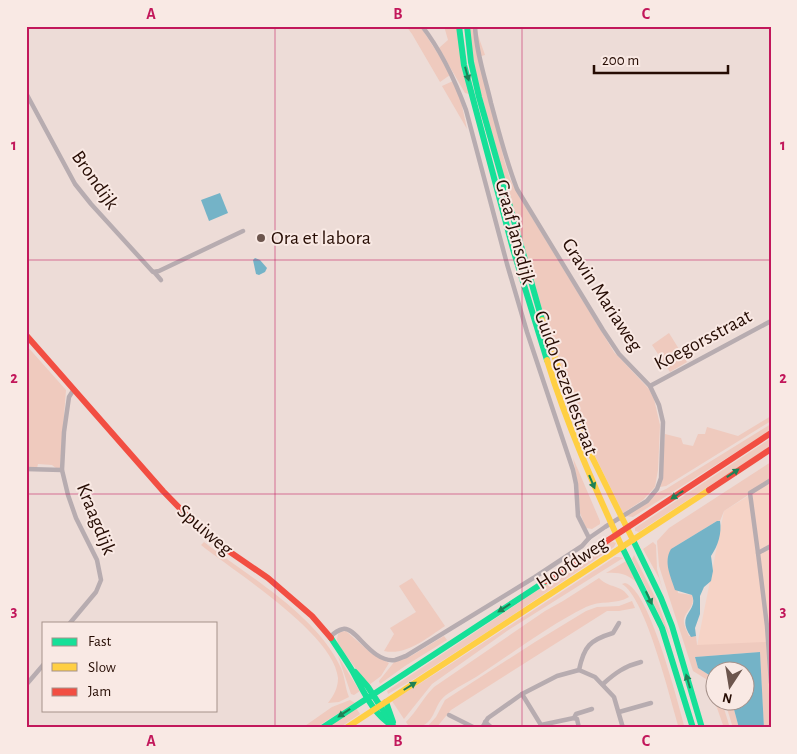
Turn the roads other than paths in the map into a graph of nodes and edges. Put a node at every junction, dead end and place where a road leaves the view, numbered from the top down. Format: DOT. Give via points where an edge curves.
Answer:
graph roads {
  1 [pos="422,26"];
  2 [pos="459,26"];
  3 [pos="467,26"];
  4 [pos="475,26"];
  5 [pos="26,93"];
  6 [pos="243,231"];
  7 [pos="155,273"];
  8 [pos="161,280"];
  9 [pos="771,321"];
  10 [pos="26,335"];
  11 [pos="650,386"];
  12 [pos="74,389"];
  13 [pos="771,433"];
  14 [pos="771,449"];
  15 [pos="26,469"];
  16 [pos="62,470"];
  17 [pos="771,480"];
  18 [pos="621,516"];
  19 [pos="611,523"];
  20 [pos="626,528"];
  21 [pos="616,534"];
  22 [pos="590,538"];
  23 [pos="633,540"];
  24 [pos="771,546"];
  25 [pos="622,547"];
  26 [pos="758,553"];
  27 [pos="71,622"];
  28 [pos="619,623"];
  29 [pos="330,637"];
  30 [pos="641,662"];
  31 [pos="42,666"];
  32 [pos="579,670"];
  33 [pos="771,672"];
  34 [pos="771,682"];
  35 [pos="26,684"];
  36 [pos="603,684"];
  37 [pos="522,694"];
  38 [pos="370,696"];
  39 [pos="386,702"];
  40 [pos="651,703"];
  41 [pos="377,707"];
  42 [pos="592,709"];
  43 [pos="620,712"];
  44 [pos="449,715"];
  45 [pos="574,718"];
  46 [pos="485,722"];
  47 [pos="394,727"];
  48 [pos="322,728"];
  49 [pos="346,728"];
  50 [pos="475,728"];
  51 [pos="482,728"];
  52 [pos="492,728"];
  53 [pos="579,728"];
  54 [pos="623,728"];
  55 [pos="693,728"];
  56 [pos="702,728"];
  1 -- 22 [label="street, Graaf Jansdijk" via="438,49 466,110 522,315 573,470 578,516"];
  2 -- 19 [label="main road, Guido Gezellestraat, one-way" via="464,65 536,325 582,457"];
  3 -- 18 [label="main road, Guido Gezellestraat" via="471,62 546,334 592,455"];
  4 -- 11 [label="street, Gravin Mariaweg" via="480,59 517,189 603,330"];
  5 -- 7 [label="street, Brondijk" via="75,184"];
  6 -- 7 [label="street"];
  7 -- 8 [label="street, Brondijk"];
  9 -- 11 [label="street, Koegorsstraat"];
  10 -- 12 [label="main road, Spuiweg"];
  11 -- 18 [label="street, Gravin Mariaweg" via="660,405 663,422 661,478 658,489 647,501"];
  12 -- 16 [label="street, Kraagdijk" via="69,397"];
  12 -- 29 [label="main road, Spuiweg" via="198,527 268,578 312,616"];
  13 -- 20 [label="main road, Hoofdweg, one-way"];
  23 -- 14 [label="main road, Hoofdweg, one-way"];
  15 -- 16 [label="street"];
  16 -- 27 [label="street, Kraagdijk" via="76,518 97,560 101,580 96,592"];
  17 -- 26 [label="street" via="750,493"];
  18 -- 19 [label="street, Gravin Mariaweg"];
  18 -- 20 [label="main road, Guido Gezellestraat"];
  19 -- 21 [label="main road, Guido Gezellestraat"];
  19 -- 22 [label="street, Gravin Mariaweg"];
  20 -- 21 [label="main road, Hoofdweg"];
  20 -- 23 [label="main road, Guido Gezellestraat"];
  21 -- 25 [label="main road, Guido Gezellestraat"];
  21 -- 38 [label="main road, Hoofdweg, one-way"];
  22 -- 29 [label="street, Gravin Mariaweg" via="535,577 406,656 386,660 368,649 349,630 342,629"];
  23 -- 25 [label="main road, Hoofdweg"];
  56 -- 23 [label="main road, Guido Gezellestraat, one-way" via="672,626"];
  24 -- 26 [label="street"];
  39 -- 25 [label="main road, Hoofdweg, one-way"];
  25 -- 55 [label="main road, Guido Gezellestraat, one-way" via="662,628"];
  26 -- 33 [label="street"];
  28 -- 32 [label="street" via="613,633 590,643"];
  29 -- 38 [label="main road, Spuiweg"];
  30 -- 36 [label="street" via="618,670"];
  31 -- 35 [label="street"];
  32 -- 36 [label="street" via="596,677"];
  32 -- 37 [label="street" via="557,676"];
  33 -- 34 [label="street"];
  36 -- 43 [label="street" via="614,696"];
  37 -- 45 [label="street" via="542,726"];
  37 -- 46 [label="street"];
  38 -- 41 [label="main road"];
  38 -- 48 [label="main road, Hoofdweg, one-way"];
  39 -- 41 [label="main road, Hoofdweg"];
  39 -- 47 [label="main road"];
  40 -- 43 [label="street"];
  41 -- 47 [label="main road" via="385,721"];
  41 -- 49 [label="main road, Hoofdweg"];
  42 -- 45 [label="street" via="576,714"];
  43 -- 54 [label="street"];
  44 -- 50 [label="street"];
  45 -- 53 [label="street"];
  46 -- 51 [label="street"];
  46 -- 52 [label="street"];
}
